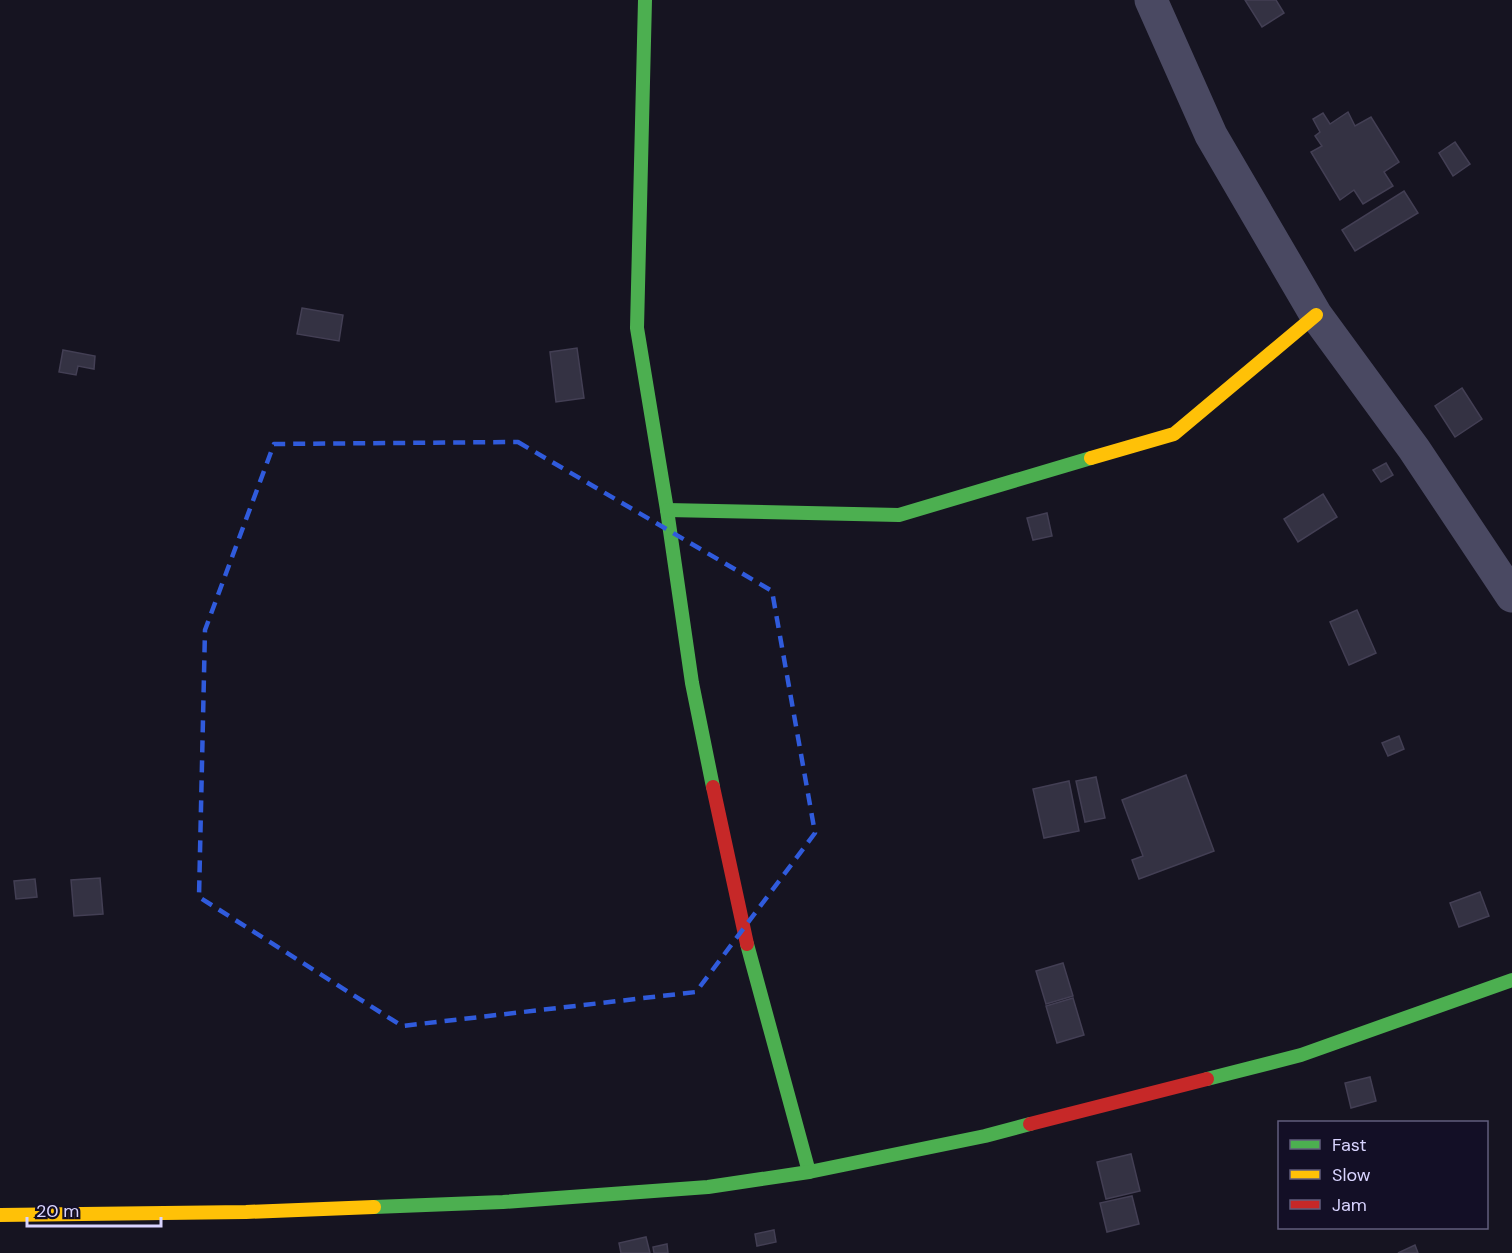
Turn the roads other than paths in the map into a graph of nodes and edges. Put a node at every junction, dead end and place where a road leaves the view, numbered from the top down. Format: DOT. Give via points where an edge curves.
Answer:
graph roads {
  1 [pos="645,0"];
  2 [pos="1151,0"];
  3 [pos="1316,315"];
  4 [pos="667,510"];
  5 [pos="1512,596"];
  6 [pos="1512,980"];
  7 [pos="809,1172"];
  8 [pos="0,1215"];
  1 -- 4 [label="street" via="637,328"];
  2 -- 3 [label="street" via="1211,135"];
  3 -- 4 [label="street" via="1174,434 899,515"];
  3 -- 5 [label="street" via="1414,449"];
  4 -- 7 [label="street" via="692,682 741,924"];
  6 -- 7 [label="street" via="1300,1055 985,1136"];
  7 -- 8 [label="street" via="708,1187 503,1202 246,1212"];
}
